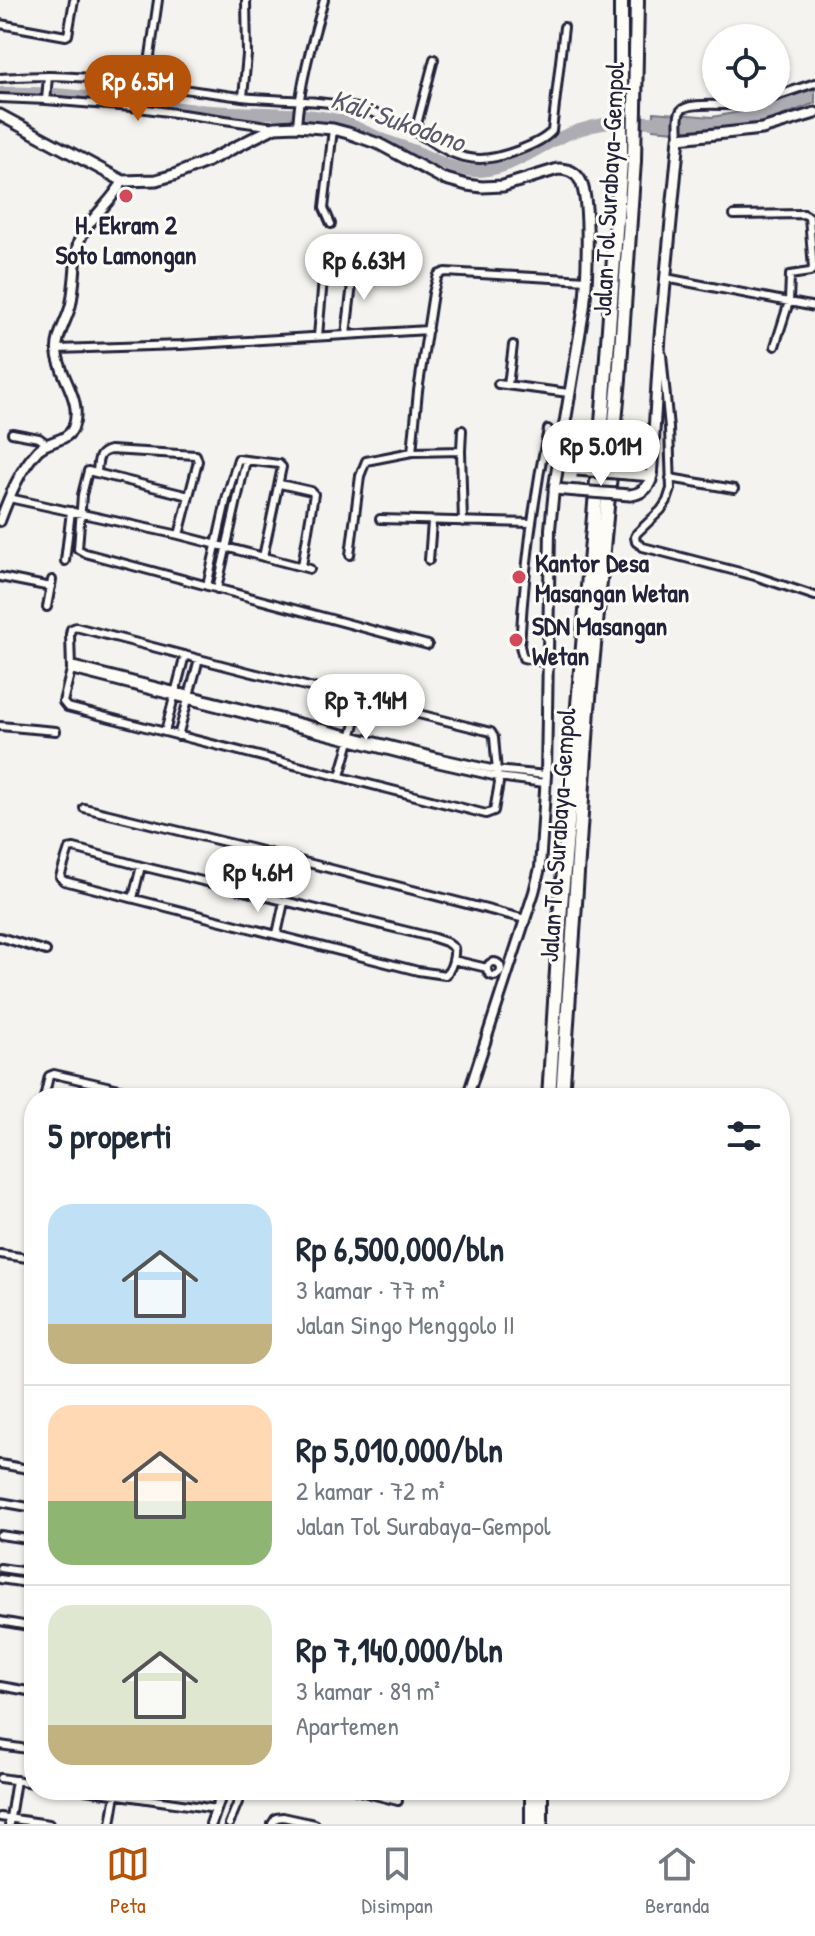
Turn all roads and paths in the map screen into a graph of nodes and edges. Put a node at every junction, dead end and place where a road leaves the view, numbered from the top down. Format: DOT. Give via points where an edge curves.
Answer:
graph roads {
  1 [pos="74,0"];
  2 [pos="158,0"];
  3 [pos="246,0"];
  4 [pos="324,0"];
  5 [pos="621,0"];
  6 [pos="637,0"];
  7 [pos="0,24"];
  8 [pos="564,27"];
  9 [pos="434,59"];
  10 [pos="48,77"];
  11 [pos="0,78"];
  12 [pos="815,83"];
  13 [pos="146,84"];
  14 [pos="790,91"];
  15 [pos="243,97"];
  16 [pos="0,98"];
  17 [pos="46,99"];
  18 [pos="299,102"];
  19 [pos="702,106"];
  20 [pos="815,113"];
  21 [pos="0,115"];
  22 [pos="297,123"];
  23 [pos="275,127"];
  24 [pos="333,129"];
  25 [pos="415,132"];
  26 [pos="679,135"];
  27 [pos="627,161"];
  28 [pos="123,181"];
  29 [pos="734,215"];
  30 [pos="331,224"];
  31 [pos="354,267"];
  32 [pos="324,268"];
  33 [pos="666,278"];
  34 [pos="587,280"];
  35 [pos="789,302"];
  36 [pos="815,307"];
  37 [pos="428,330"];
  38 [pos="346,335"];
  39 [pos="318,336"];
  40 [pos="660,336"];
  41 [pos="513,345"];
  42 [pos="775,346"];
  43 [pos="57,349"];
  44 [pos="498,384"];
  45 [pos="508,385"];
  46 [pos="569,393"];
  47 [pos="548,429"];
  48 [pos="462,430"];
  49 [pos="12,433"];
  50 [pos="47,444"];
  51 [pos="461,451"];
  52 [pos="412,452"];
  53 [pos="246,460"];
  54 [pos="558,468"];
  55 [pos="97,473"];
  56 [pos="652,476"];
  57 [pos="670,478"];
  58 [pos="280,484"];
  59 [pos="554,489"];
  60 [pos="734,489"];
  61 [pos="189,496"];
  62 [pos="9,498"];
  63 [pos="71,511"];
  64 [pos="80,513"];
  65 [pos="380,519"];
  66 [pos="0,521"];
  67 [pos="432,522"];
  68 [pos="463,522"];
  69 [pos="532,523"];
  70 [pos="179,535"];
  71 [pos="217,545"];
  72 [pos="226,547"];
  73 [pos="350,555"];
  74 [pos="263,557"];
  75 [pos="429,560"];
  76 [pos="65,561"];
  77 [pos="302,566"];
  78 [pos="310,569"];
  79 [pos="0,577"];
  80 [pos="207,586"];
  81 [pos="217,589"];
  82 [pos="815,596"];
  83 [pos="47,607"];
  84 [pos="428,645"];
  85 [pos="185,655"];
  86 [pos="199,659"];
  87 [pos="547,663"];
  88 [pos="71,668"];
  89 [pos="175,694"];
  90 [pos="189,697"];
  91 [pos="362,699"];
  92 [pos="0,726"];
  93 [pos="56,731"];
  94 [pos="165,732"];
  95 [pos="178,736"];
  96 [pos="351,739"];
  97 [pos="497,773"];
  98 [pos="340,776"];
  99 [pos="545,779"];
  100 [pos="84,808"];
  101 [pos="141,866"];
  102 [pos="133,898"];
  103 [pos="284,902"];
  104 [pos="525,919"];
  105 [pos="277,934"];
  106 [pos="0,937"];
  107 [pos="46,951"];
  108 [pos="453,960"];
  109 [pos="504,972"];
  110 [pos="46,1088"];
  111 [pos="115,1088"];
  112 [pos="470,1088"];
  113 [pos="550,1088"];
  114 [pos="563,1088"];
  115 [pos="0,1254"];
  116 [pos="24,1258"];
  117 [pos="0,1464"];
  118 [pos="24,1468"];
  119 [pos="0,1502"];
  120 [pos="24,1506"];
  121 [pos="0,1535"];
  122 [pos="24,1539"];
  123 [pos="0,1568"];
  124 [pos="24,1572"];
  125 [pos="0,1579"];
  126 [pos="24,1583"];
  127 [pos="0,1621"];
  128 [pos="24,1625"];
  129 [pos="0,1686"];
  130 [pos="24,1690"];
  131 [pos="0,1745"];
  132 [pos="24,1749"];
  133 [pos="0,1778"];
  134 [pos="16,1780"];
  135 [pos="24,1781"];
  136 [pos="115,1800"];
  137 [pos="156,1800"];
  138 [pos="219,1800"];
  139 [pos="239,1800"];
  140 [pos="532,1800"];
  141 [pos="541,1800"];
  142 [pos="216,1809"];
  143 [pos="0,1817"];
  144 [pos="282,1820"];
  145 [pos="10,1821"];
  146 [pos="49,1824"];
  147 [pos="111,1824"];
  148 [pos="211,1824"];
  149 [pos="229,1824"];
  150 [pos="272,1824"];
  151 [pos="315,1824"];
  152 [pos="532,1824"];
  153 [pos="541,1824"];
  1 -- 7 [label="street" via="66,36"];
  2 -- 13 [label="street"];
  3 -- 15 [label="street"];
  4 -- 18 [label="street"];
  5 -- 27 [label="highway, Jalan Tol Surabaya–Gempol"];
  6 -- 27 [label="highway, Jalan Tol Surabaya–Gempol" via="636,98"];
  8 -- 25 [label="street" via="549,134 480,159 440,149"];
  9 -- 25 [label="street"];
  10 -- 11 [label="street"];
  10 -- 13 [label="street"];
  10 -- 17 [label="street"];
  12 -- 14 [label="street"];
  13 -- 15 [label="street"];
  15 -- 18 [label="street"];
  16 -- 17 [label="street"];
  17 -- 23 [label="street"];
  18 -- 22 [label="street"];
  18 -- 25 [label="street" via="358,109"];
  19 -- 26 [label="street" via="680,112"];
  20 -- 26 [label="main road" via="762,129"];
  21 -- 28 [label="main road"];
  22 -- 23 [label="main road"];
  22 -- 24 [label="main road"];
  23 -- 28 [label="main road" via="174,175"];
  24 -- 30 [label="street" via="324,208"];
  24 -- 34 [label="main road" via="467,185 503,186 558,169 574,173 585,208"];
  26 -- 33 [label="main road"];
  27 -- 113 [label="highway, Jalan Tol Surabaya–Gempol" via="562,890"];
  27 -- 114 [label="highway, Jalan Tol Surabaya–Gempol" via="619,379 586,725"];
  28 -- 43 [label="street" via="81,236 73,293"];
  29 -- 35 [label="street" via="809,217 813,269 790,275"];
  31 -- 38 [label="street"];
  32 -- 39 [label="street"];
  33 -- 35 [label="street"];
  33 -- 40 [label="main road"];
  34 -- 37 [label="street" via="445,272 438,275"];
  34 -- 46 [label="main road"];
  35 -- 36 [label="street"];
  35 -- 42 [label="street"];
  37 -- 38 [label="street"];
  37 -- 52 [label="street"];
  38 -- 39 [label="street"];
  39 -- 43 [label="street"];
  40 -- 56 [label="main road"];
  40 -- 57 [label="street"];
  41 -- 45 [label="street"];
  43 -- 50 [label="street" via="76,417 66,437"];
  44 -- 45 [label="street"];
  45 -- 46 [label="street"];
  46 -- 54 [label="main road"];
  47 -- 69 [label="street"];
  48 -- 51 [label="street"];
  49 -- 50 [label="street"];
  50 -- 62 [label="street" via="25,468"];
  51 -- 52 [label="street"];
  51 -- 68 [label="street"];
  52 -- 73 [label="street" via="370,459 363,465"];
  53 -- 58 [label="street" via="281,465"];
  53 -- 71 [label="street" via="236,461"];
  53 -- 72 [label="street"];
  54 -- 56 [label="main road, bridge"];
  54 -- 59 [label="main road"];
  55 -- 61 [label="street"];
  55 -- 61 [label="street" via="99,457 110,450 194,454 198,461"];
  55 -- 64 [label="street" via="87,472"];
  56 -- 59 [label="main road, bridge" via="638,494"];
  57 -- 60 [label="street"];
  57 -- 82 [label="street" via="667,501 635,537 639,546"];
  58 -- 74 [label="street"];
  58 -- 77 [label="street" via="314,494"];
  59 -- 87 [label="street"];
  61 -- 70 [label="street"];
  62 -- 63 [label="street"];
  62 -- 66 [label="street"];
  63 -- 64 [label="street"];
  63 -- 76 [label="street"];
  64 -- 70 [label="street"];
  64 -- 80 [label="street" via="80,551"];
  65 -- 67 [label="street"];
  67 -- 68 [label="street"];
  67 -- 75 [label="street"];
  68 -- 69 [label="street"];
  69 -- 87 [label="street" via="520,646 523,658"];
  70 -- 71 [label="street"];
  71 -- 72 [label="street"];
  71 -- 80 [label="street"];
  72 -- 74 [label="street"];
  72 -- 81 [label="street"];
  74 -- 77 [label="street"];
  77 -- 78 [label="street"];
  79 -- 83 [label="street" via="51,584"];
  80 -- 81 [label="street"];
  81 -- 84 [label="street"];
  85 -- 86 [label="street"];
  85 -- 88 [label="street" via="76,627 70,634"];
  85 -- 89 [label="street"];
  86 -- 90 [label="street"];
  86 -- 91 [label="street"];
  87 -- 99 [label="street"];
  88 -- 89 [label="street"];
  88 -- 94 [label="street" via="67,707"];
  89 -- 90 [label="street"];
  89 -- 94 [label="street"];
  90 -- 95 [label="street"];
  90 -- 96 [label="street"];
  91 -- 96 [label="street"];
  91 -- 97 [label="street" via="491,732"];
  92 -- 93 [label="street"];
  94 -- 95 [label="street"];
  95 -- 98 [label="street"];
  96 -- 97 [label="street"];
  96 -- 98 [label="street"];
  97 -- 98 [label="street" via="494,811 486,814"];
  97 -- 99 [label="street"];
  99 -- 104 [label="street" via="540,868"];
  100 -- 104 [label="street"];
  101 -- 102 [label="street"];
  101 -- 102 [label="street" via="72,848 60,877"];
  101 -- 103 [label="street"];
  102 -- 105 [label="street"];
  103 -- 105 [label="street"];
  103 -- 108 [label="street" via="446,942 454,948"];
  104 -- 109 [label="street"];
  105 -- 108 [label="street" via="443,975"];
  106 -- 107 [label="street"];
  108 -- 109 [label="street" via="487,968 496,963"];
  109 -- 112 [label="street"];
  110 -- 111 [label="street" via="54,1074"];
  115 -- 116 [label="street"];
  117 -- 118 [label="street"];
  119 -- 120 [label="street"];
  121 -- 122 [label="street"];
  123 -- 124 [label="street"];
  125 -- 126 [label="street"];
  127 -- 128 [label="street"];
  129 -- 130 [label="street"];
  131 -- 132 [label="street"];
  133 -- 134 [label="street"];
  134 -- 135 [label="street"];
  134 -- 145 [label="street"];
  136 -- 147 [label="street"];
  137 -- 142 [label="street"];
  138 -- 142 [label="street"];
  139 -- 149 [label="street"];
  140 -- 152 [label="highway"];
  141 -- 153 [label="highway"];
  142 -- 148 [label="street"];
  143 -- 145 [label="street"];
  144 -- 150 [label="street" via="276,1818"];
  144 -- 151 [label="street"];
  145 -- 146 [label="street"];
}
